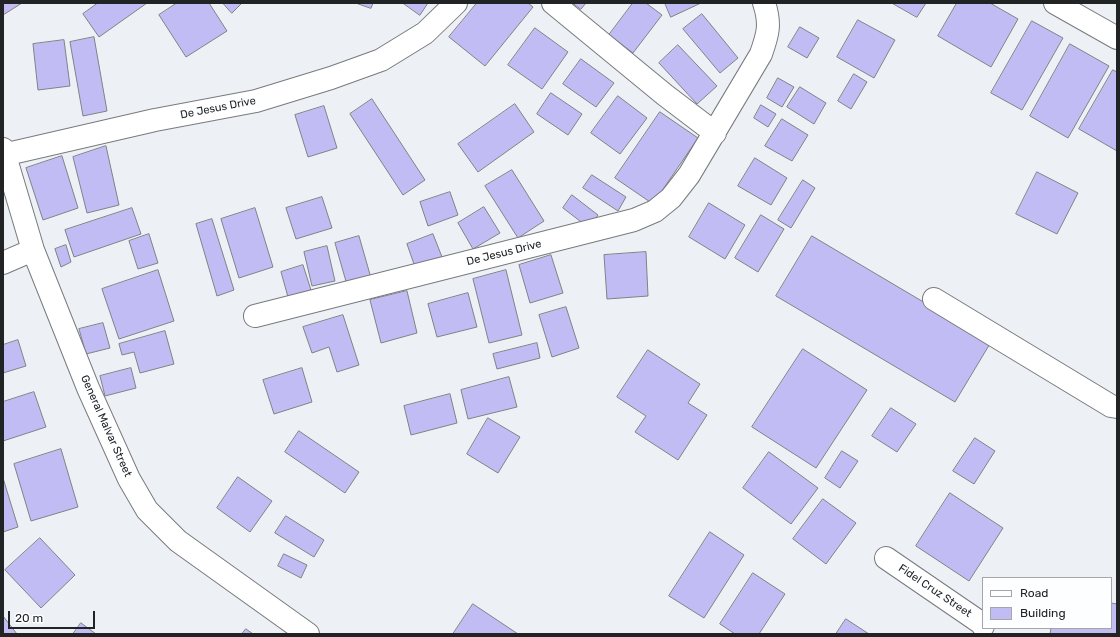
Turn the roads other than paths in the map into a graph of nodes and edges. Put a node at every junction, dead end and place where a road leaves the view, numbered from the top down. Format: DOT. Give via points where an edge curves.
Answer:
graph roads {
  1 [pos="456,3"];
  2 [pos="552,3"];
  3 [pos="764,3"];
  4 [pos="1055,3"];
  5 [pos="1117,38"];
  6 [pos="715,133"];
  7 [pos="4,153"];
  8 [pos="33,250"];
  9 [pos="3,263"];
  10 [pos="934,299"];
  11 [pos="255,316"];
  12 [pos="1117,407"];
  13 [pos="886,558"];
  14 [pos="982,624"];
  15 [pos="308,634"];
  1 -- 7 [label="street, De Jesus Drive" via="424,33 381,60 332,78 256,101"];
  2 -- 6 [label="street"];
  3 -- 6 [label="street, De Jesus Drive" via="768,15 768,33 761,54"];
  4 -- 5 [label="street"];
  6 -- 11 [label="street, De Jesus Drive" via="689,175 671,198 655,210 634,220"];
  7 -- 8 [label="street, General Malvar Street"];
  8 -- 9 [label="street"];
  8 -- 15 [label="street, General Malvar Street" via="103,422 129,479 147,510 178,541"];
  10 -- 12 [label="street" via="1111,406"];
  13 -- 14 [label="street, Fidel Cruz Street"];
}
